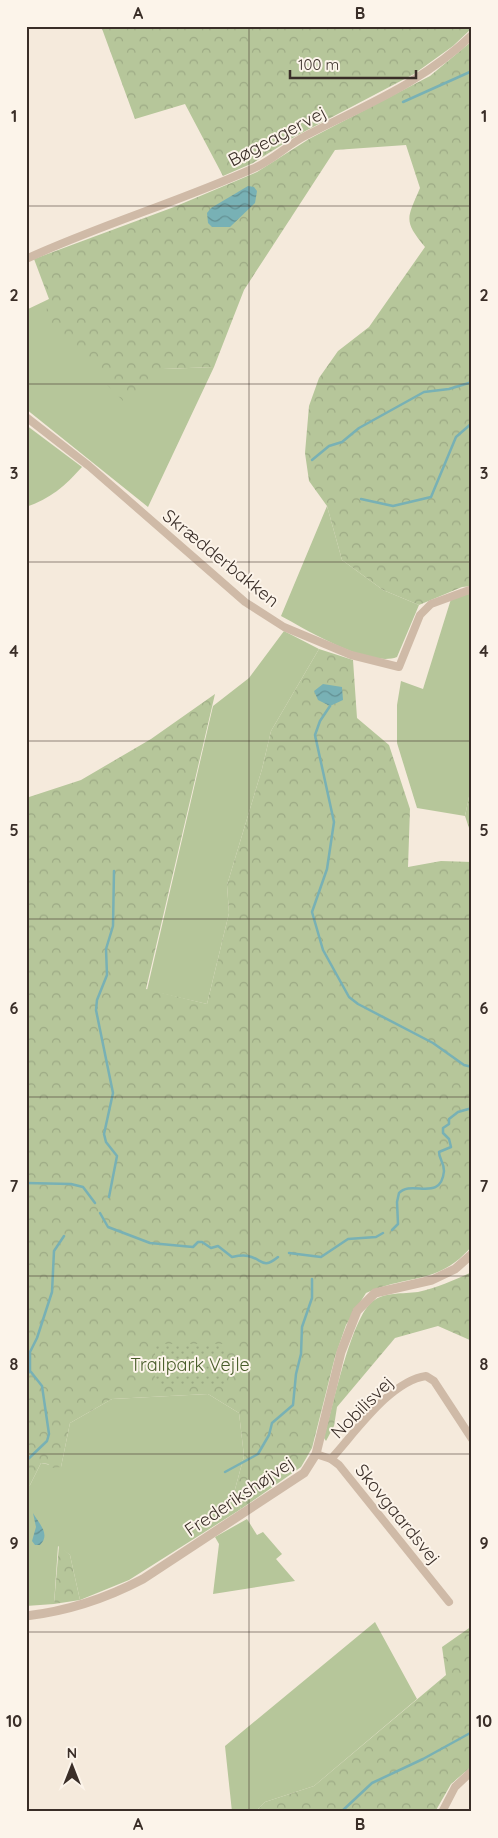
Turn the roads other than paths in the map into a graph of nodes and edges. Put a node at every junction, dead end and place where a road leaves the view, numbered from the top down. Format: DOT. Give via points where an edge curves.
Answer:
graph roads {
  1 [pos="472,35"];
  2 [pos="26,259"];
  3 [pos="26,417"];
  4 [pos="472,589"];
  5 [pos="472,1254"];
  6 [pos="472,1439"];
  7 [pos="316,1454"];
  8 [pos="331,1459"];
  9 [pos="449,1602"];
  10 [pos="26,1616"];
  11 [pos="472,1771"];
  12 [pos="442,1812"];
  1 -- 2 [label="street, Bøgeagervej" via="420,77 305,136 255,168 67,240"];
  3 -- 4 [label="street, Skrædderbakken" via="89,466 245,602 284,627 351,655 399,667 420,615 431,604"];
  5 -- 7 [label="street, Frederikshøjvej" via="455,1269 432,1280 375,1293 357,1311 341,1352"];
  6 -- 8 [label="street, Nobilisvej" via="434,1381 426,1376 391,1394"];
  7 -- 8 [label="street, Skovgaardsvej"];
  7 -- 10 [label="street, Frederikshøjvej" via="312,1464 296,1479 143,1580 89,1604"];
  8 -- 9 [label="street, Skovgaardsvej"];
  11 -- 12 [label="street" via="455,1787"];
}
